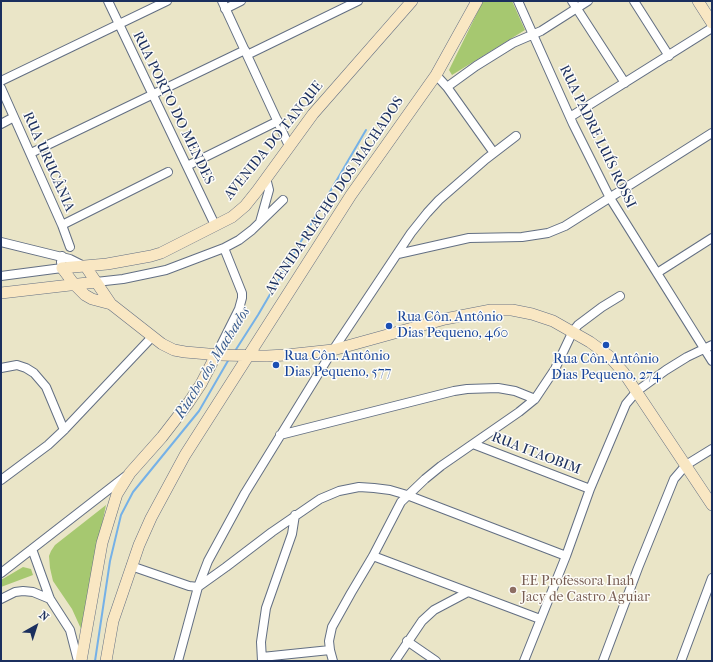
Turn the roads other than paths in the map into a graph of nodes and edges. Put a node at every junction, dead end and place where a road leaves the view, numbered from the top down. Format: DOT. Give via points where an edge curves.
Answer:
graph roads {
  1 [pos="108,1"];
  2 [pos="167,1"];
  3 [pos="222,1"];
  4 [pos="241,1"];
  5 [pos="358,1"];
  6 [pos="412,1"];
  7 [pos="518,1"];
  8 [pos="588,1"];
  9 [pos="634,1"];
  10 [pos="698,1"];
  11 [pos="472,3"];
  12 [pos="574,4"];
  13 [pos="225,9"];
  14 [pos="712,23"];
  15 [pos="119,24"];
  16 [pos="712,28"];
  17 [pos="533,34"];
  18 [pos="246,52"];
  19 [pos="669,56"];
  20 [pos="436,75"];
  21 [pos="1,81"];
  22 [pos="625,83"];
  23 [pos="447,87"];
  24 [pos="1,88"];
  25 [pos="152,96"];
  26 [pos="14,117"];
  27 [pos="570,117"];
  28 [pos="278,121"];
  29 [pos="1,124"];
  30 [pos="712,133"];
  31 [pos="516,136"];
  32 [pos="289,146"];
  33 [pos="494,152"];
  34 [pos="31,153"];
  35 [pos="187,166"];
  36 [pos="168,172"];
  37 [pos="266,178"];
  38 [pos="610,198"];
  39 [pos="282,200"];
  40 [pos="260,223"];
  41 [pos="62,225"];
  42 [pos="215,225"];
  43 [pos="712,238"];
  44 [pos="1,242"];
  45 [pos="70,247"];
  46 [pos="224,248"];
  47 [pos="398,254"];
  48 [pos="62,256"];
  49 [pos="86,267"];
  50 [pos="62,268"];
  51 [pos="657,273"];
  52 [pos="1,276"];
  53 [pos="96,282"];
  54 [pos="74,284"];
  55 [pos="1,293"];
  56 [pos="620,296"];
  57 [pos="111,304"];
  58 [pos="573,331"];
  59 [pos="152,337"];
  60 [pos="712,345"];
  61 [pos="704,349"];
  62 [pos="333,350"];
  63 [pos="218,355"];
  64 [pos="242,355"];
  65 [pos="712,361"];
  66 [pos="1,368"];
  67 [pos="637,391"];
  68 [pos="535,399"];
  69 [pos="64,430"];
  70 [pos="280,435"];
  71 [pos="473,444"];
  72 [pos="712,449"];
  73 [pos="686,465"];
  74 [pos="130,474"];
  75 [pos="1,480"];
  76 [pos="590,489"];
  77 [pos="407,496"];
  78 [pos="712,505"];
  79 [pos="295,516"];
  80 [pos="32,549"];
  81 [pos="373,556"];
  82 [pos="566,556"];
  83 [pos="131,566"];
  84 [pos="1,573"];
  85 [pos="712,578"];
  86 [pos="198,587"];
  87 [pos="468,592"];
  88 [pos="50,598"];
  89 [pos="1,599"];
  90 [pos="540,619"];
  91 [pos="407,641"];
  92 [pos="330,650"];
  93 [pos="262,659"];
  94 [pos="80,661"];
  95 [pos="106,661"];
  96 [pos="178,661"];
  97 [pos="333,661"];
  98 [pos="395,661"];
  99 [pos="436,661"];
  100 [pos="524,661"];
  101 [pos="603,661"];
  102 [pos="681,661"];
  1 -- 15 [label="street, RUA PORTO DO MENDES"];
  2 -- 15 [label="street"];
  3 -- 13 [label="street"];
  4 -- 13 [label="street"];
  5 -- 18 [label="street"];
  6 -- 32 [label="street, AVENIDA DO TANQUE" via="313,114"];
  7 -- 17 [label="street, RUA PADRE LUÍS ROSSI"];
  8 -- 12 [label="street"];
  9 -- 19 [label="street"];
  10 -- 14 [label="street"];
  11 -- 20 [label="street, AVENIDA RIACHO DOS MACHADOS"];
  12 -- 17 [label="street"];
  12 -- 22 [label="street"];
  13 -- 18 [label="street"];
  15 -- 21 [label="street"];
  15 -- 25 [label="street, RUA PORTO DO MENDES"];
  16 -- 19 [label="street"];
  17 -- 23 [label="street" via="476,66"];
  17 -- 27 [label="street, RUA PADRE LUÍS ROSSI"];
  18 -- 25 [label="street"];
  18 -- 28 [label="street"];
  19 -- 22 [label="street"];
  20 -- 23 [label="street"];
  20 -- 64 [label="street, AVENIDA RIACHO DOS MACHADOS"];
  22 -- 27 [label="street"];
  23 -- 33 [label="street"];
  24 -- 26 [label="street, RUA URUCÂNIA"];
  25 -- 34 [label="street"];
  25 -- 35 [label="street, RUA PORTO DO MENDES"];
  26 -- 29 [label="street"];
  26 -- 34 [label="street, RUA URUCÂNIA"];
  27 -- 38 [label="street, RUA PADRE LUÍS ROSSI"];
  28 -- 32 [label="street"];
  28 -- 35 [label="street"];
  30 -- 38 [label="street"];
  31 -- 33 [label="street"];
  32 -- 37 [label="street, AVENIDA DO TANQUE"];
  33 -- 47 [label="street" via="427,213"];
  34 -- 41 [label="street, RUA URUCÂNIA"];
  35 -- 42 [label="street, RUA PORTO DO MENDES"];
  36 -- 41 [label="street"];
  37 -- 40 [label="street" via="269,190"];
  37 -- 42 [label="street, AVENIDA DO TANQUE" via="245,206 232,217"];
  38 -- 47 [label="street" via="566,226 548,232 522,238 469,238"];
  38 -- 51 [label="street, RUA PADRE LUÍS ROSSI"];
  39 -- 40 [label="street"];
  40 -- 46 [label="street"];
  41 -- 45 [label="street, RUA URUCÂNIA"];
  42 -- 49 [label="street, AVENIDA DO TANQUE" via="161,253 130,261"];
  43 -- 51 [label="street"];
  44 -- 48 [label="street"];
  46 -- 53 [label="street" via="166,270"];
  46 -- 63 [label="street" via="242,298"];
  47 -- 62 [label="street"];
  48 -- 49 [label="street"];
  48 -- 50 [label="street"];
  49 -- 50 [label="street, AVENIDA DO TANQUE"];
  49 -- 53 [label="street"];
  50 -- 52 [label="street"];
  50 -- 54 [label="street"];
  51 -- 61 [label="street, RUA PADRE LUÍS ROSSI"];
  53 -- 54 [label="street"];
  53 -- 57 [label="street"];
  54 -- 55 [label="street"];
  54 -- 57 [label="street" via="88,297"];
  56 -- 58 [label="street" via="585,318"];
  57 -- 59 [label="street"];
  58 -- 62 [label="street" via="532,314 512,310 491,310 445,319"];
  58 -- 67 [label="street" via="609,356"];
  58 -- 68 [label="street" via="555,369"];
  59 -- 63 [label="street" via="174,350"];
  59 -- 69 [label="street"];
  60 -- 61 [label="street"];
  61 -- 65 [label="street, RUA PADRE LUÍS ROSSI"];
  61 -- 67 [label="street" via="666,370"];
  62 -- 64 [label="street" via="286,356"];
  62 -- 70 [label="street"];
  63 -- 64 [label="street"];
  63 -- 74 [label="street" via="189,402"];
  64 -- 83 [label="street, AVENIDA RIACHO DOS MACHADOS" via="151,518"];
  66 -- 69 [label="street" via="17,366 34,372 46,387"];
  67 -- 73 [label="street"];
  67 -- 76 [label="street" via="626,404"];
  68 -- 70 [label="street" via="498,388 467,389"];
  68 -- 71 [label="street"];
  69 -- 75 [label="street"];
  70 -- 86 [label="street" via="208,561"];
  71 -- 76 [label="street, RUA ITAOBIM"];
  71 -- 77 [label="street" via="441,466"];
  72 -- 73 [label="street"];
  73 -- 78 [label="street"];
  73 -- 101 [label="street" via="678,473 669,490"];
  74 -- 80 [label="street"];
  74 -- 94 [label="street" via="117,494 102,542"];
  76 -- 82 [label="street"];
  77 -- 79 [label="street" via="374,488 339,491 320,499"];
  77 -- 81 [label="street" via="396,511"];
  77 -- 82 [label="street"];
  79 -- 86 [label="street"];
  79 -- 93 [label="street" via="292,534 266,608 261,642"];
  80 -- 84 [label="street"];
  80 -- 88 [label="street"];
  81 -- 87 [label="street"];
  81 -- 92 [label="street" via="332,627"];
  82 -- 90 [label="street"];
  83 -- 86 [label="street" via="180,584"];
  83 -- 95 [label="street, AVENIDA RIACHO DOS MACHADOS" via="113,621"];
  85 -- 102 [label="street"];
  86 -- 96 [label="street"];
  87 -- 90 [label="street"];
  87 -- 91 [label="street" via="434,610"];
  88 -- 89 [label="street" via="23,591"];
  88 -- 94 [label="street" via="70,630"];
  90 -- 100 [label="street"];
  91 -- 98 [label="street"];
  91 -- 99 [label="street"];
  92 -- 93 [label="street"];
  92 -- 97 [label="street"];
}
